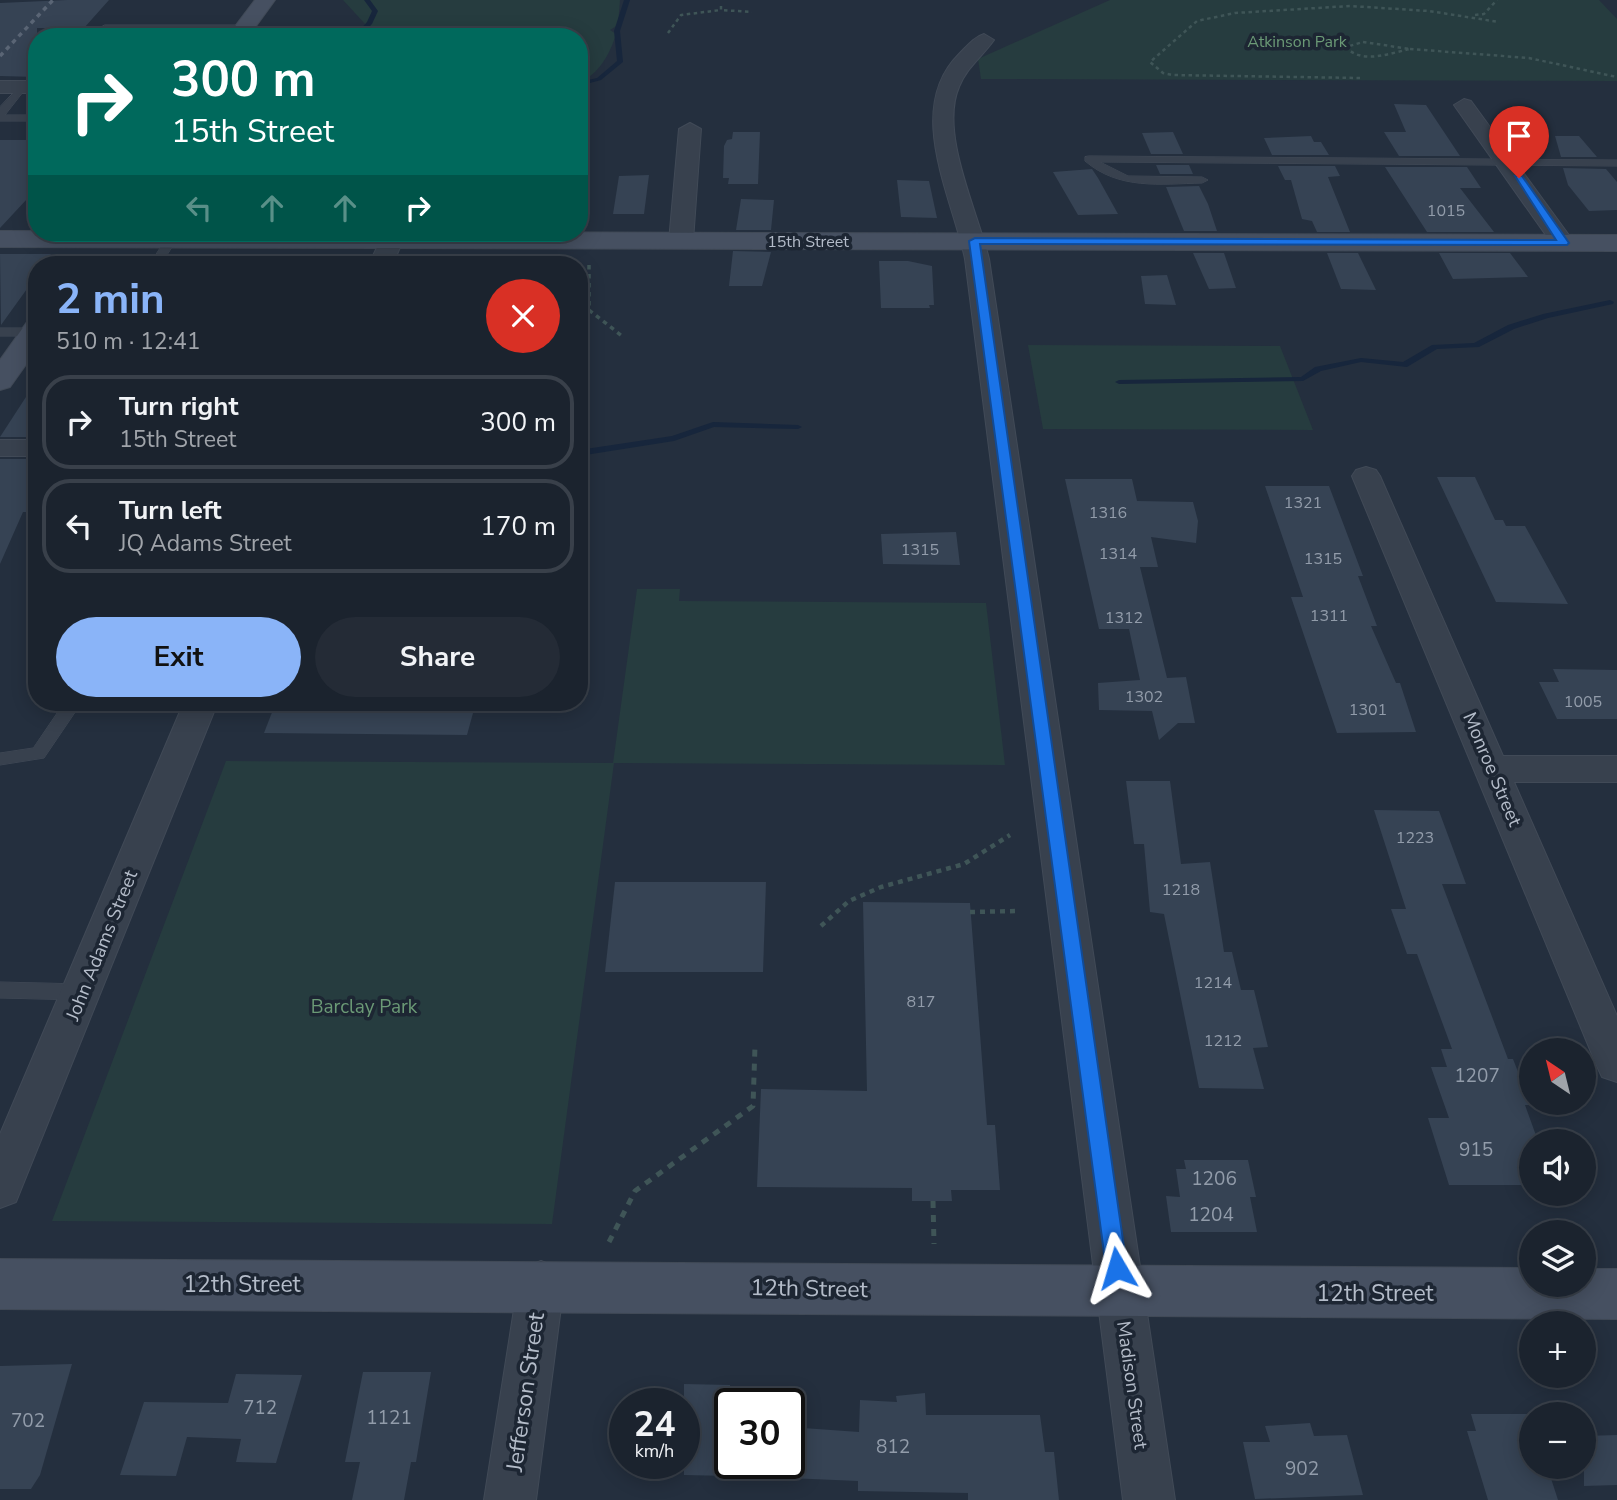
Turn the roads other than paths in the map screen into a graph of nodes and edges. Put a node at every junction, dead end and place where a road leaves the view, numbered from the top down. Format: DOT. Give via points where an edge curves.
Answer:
graph roads {
  1 [pos="265,0"];
  2 [pos="243,28"];
  3 [pos="984,40"];
  4 [pos="0,87"];
  5 [pos="28,87"];
  6 [pos="28,88"];
  7 [pos="1464,105"];
  8 [pos="0,116"];
  9 [pos="28,118"];
  10 [pos="690,129"];
  11 [pos="1507,161"];
  12 [pos="1617,163"];
  13 [pos="1202,180"];
  14 [pos="28,238"];
  15 [pos="0,239"];
  16 [pos="588,241"];
  17 [pos="681,241"];
  18 [pos="975,241"];
  19 [pos="1563,243"];
  20 [pos="1617,243"];
  21 [pos="28,331"];
  22 [pos="0,332"];
  23 [pos="28,342"];
  24 [pos="0,382"];
  25 [pos="0,448"];
  26 [pos="28,448"];
  27 [pos="1366,476"];
  28 [pos="68,711"];
  29 [pos="197,711"];
  30 [pos="0,759"];
  31 [pos="1493,769"];
  32 [pos="1617,769"];
  33 [pos="0,990"];
  34 [pos="82,992"];
  35 [pos="1617,1064"];
  36 [pos="0,1187"];
  37 [pos="0,1284"];
  38 [pos="541,1284"];
  39 [pos="1120,1292"];
  40 [pos="1617,1294"];
  41 [pos="509,1500"];
  42 [pos="1149,1500"];
  1 -- 2 [label="street"];
  3 -- 18 [label="street, Madison Street" via="964,55 942,101 950,164"];
  4 -- 5 [label="street"];
  6 -- 8 [label="lane"];
  7 -- 11 [label="street"];
  8 -- 9 [label="lane"];
  10 -- 17 [label="street"];
  11 -- 12 [label="lane"];
  11 -- 13 [label="lane" via="1089,159 1100,171 1121,180"];
  11 -- 19 [label="street"];
  14 -- 15 [label="street, 15th Street"];
  16 -- 17 [label="street, 15th Street"];
  17 -- 18 [label="street, 15th Street"];
  18 -- 19 [label="street, 15th Street"];
  18 -- 39 [label="street, Madison Street"];
  19 -- 20 [label="street, 15th Street"];
  21 -- 22 [label="lane"];
  23 -- 24 [label="street"];
  25 -- 26 [label="street"];
  27 -- 31 [label="street, Monroe Street"];
  28 -- 30 [label="lane" via="38,754"];
  29 -- 34 [label="street, John Adams Street"];
  31 -- 32 [label="street"];
  31 -- 35 [label="street, Monroe Street"];
  33 -- 34 [label="lane"];
  34 -- 36 [label="street, John Adams Street"];
  37 -- 38 [label="street, 12th Street"];
  38 -- 39 [label="street, 12th Street"];
  38 -- 41 [label="street, Jefferson Street"];
  39 -- 40 [label="street, 12th Street"];
  39 -- 42 [label="street, Madison Street"];
}
